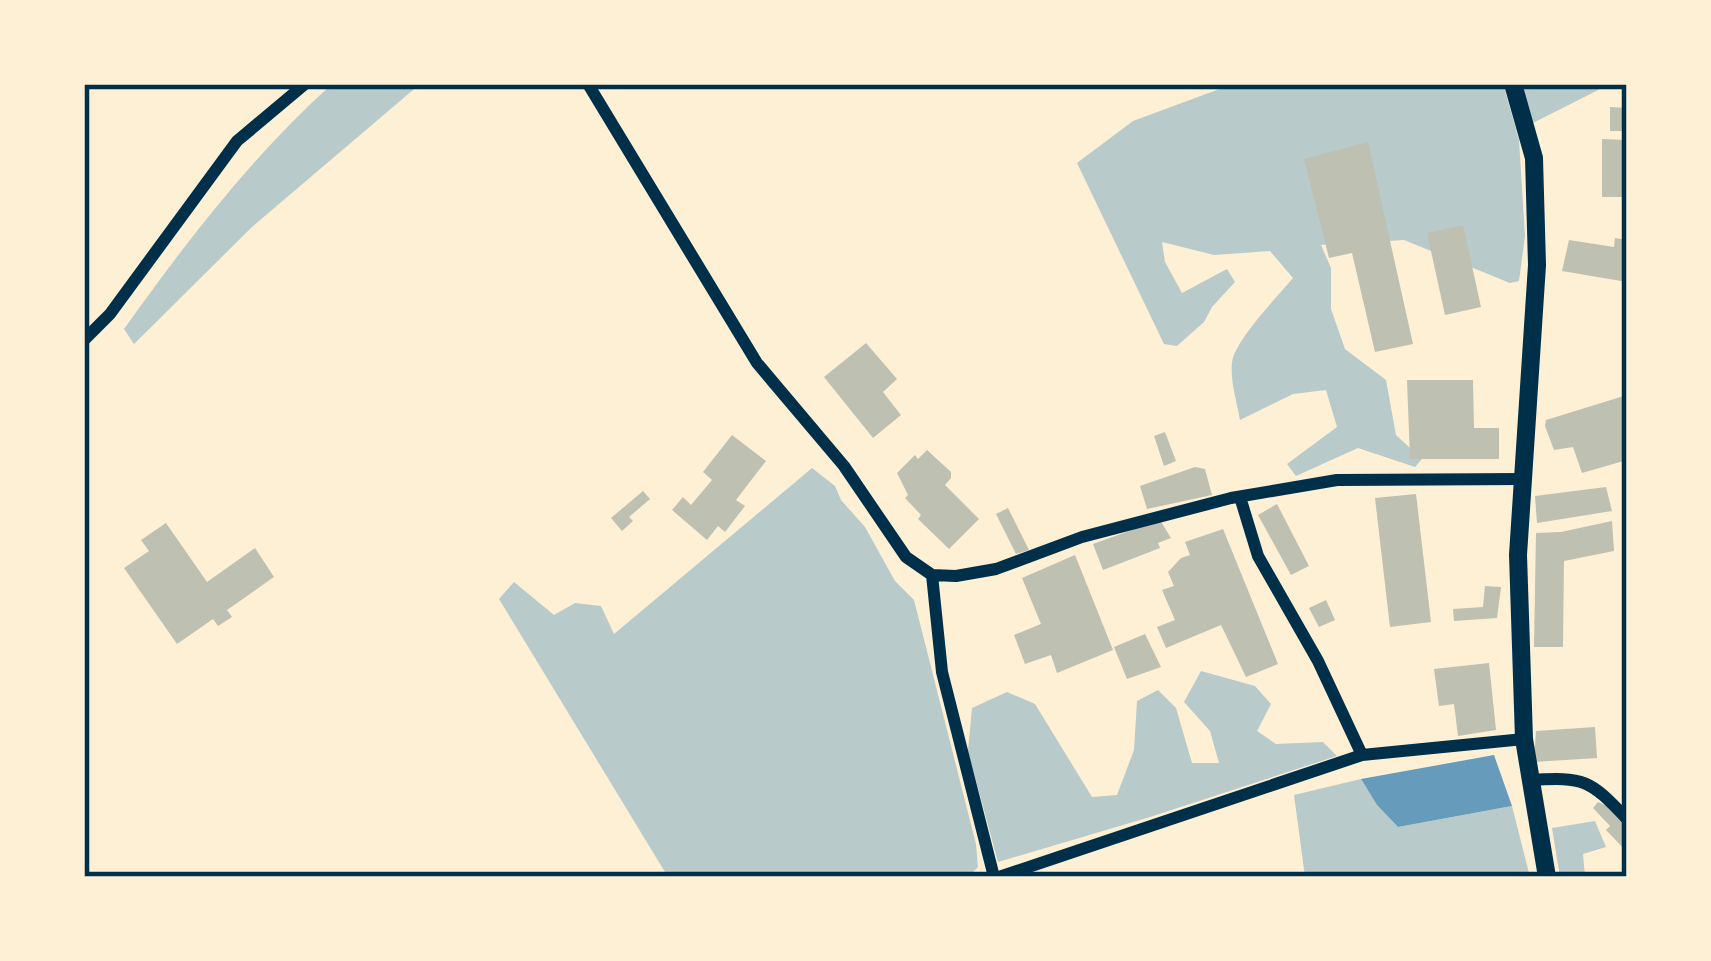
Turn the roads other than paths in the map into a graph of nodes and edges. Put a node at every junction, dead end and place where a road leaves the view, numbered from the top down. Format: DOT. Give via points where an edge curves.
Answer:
graph roads {
  1 [pos="305,84"];
  2 [pos="588,84"];
  3 [pos="1513,84"];
  4 [pos="84,340"];
  5 [pos="1523,478"];
  6 [pos="1240,497"];
  7 [pos="932,575"];
  8 [pos="1524,739"];
  9 [pos="1362,755"];
  10 [pos="1530,780"];
  11 [pos="1627,819"];
  12 [pos="996,877"];
  13 [pos="1547,877"];
  1 -- 4 [label="street" via="237,140"];
  2 -- 7 [label="street" via="757,363 844,466 906,557"];
  3 -- 5 [label="street" via="1534,158 1537,265"];
  5 -- 6 [label="street" via="1336,480"];
  5 -- 8 [label="street"];
  6 -- 7 [label="street" via="1082,537 996,569"];
  6 -- 9 [label="street" via="1258,556"];
  7 -- 12 [label="street" via="942,672"];
  8 -- 9 [label="street"];
  8 -- 10 [label="street"];
  9 -- 12 [label="street"];
  10 -- 11 [label="street" via="1573,778"];
  10 -- 13 [label="street"];
}
